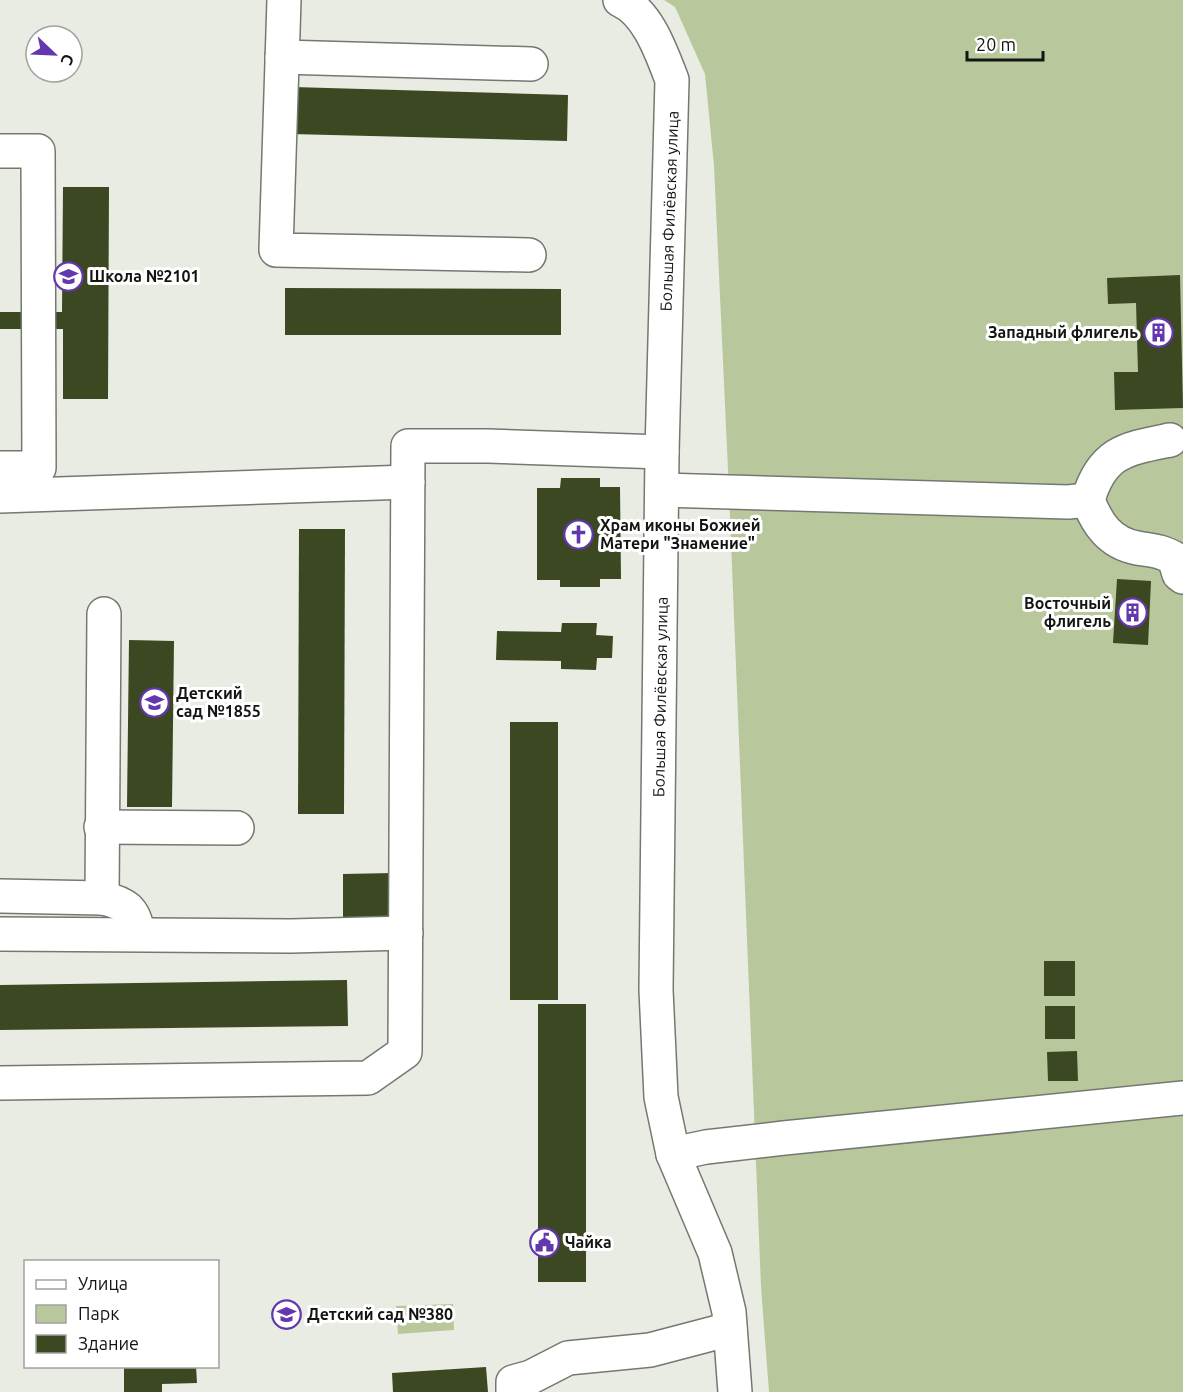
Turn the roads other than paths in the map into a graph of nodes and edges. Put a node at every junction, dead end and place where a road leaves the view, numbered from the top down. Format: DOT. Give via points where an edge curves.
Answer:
graph roads {
  1 [pos="284,0"];
  2 [pos="624,2"];
  3 [pos="282,57"];
  4 [pos="531,64"];
  5 [pos="0,151"];
  6 [pos="530,255"];
  7 [pos="1170,440"];
  8 [pos="662,452"];
  9 [pos="0,468"];
  10 [pos="408,482"];
  11 [pos="662,490"];
  12 [pos="0,496"];
  13 [pos="1088,500"];
  14 [pos="1183,577"];
  15 [pos="104,614"];
  16 [pos="102,827"];
  17 [pos="237,828"];
  18 [pos="0,896"];
  19 [pos="102,898"];
  20 [pos="406,933"];
  21 [pos="0,934"];
  22 [pos="138,934"];
  23 [pos="0,1083"];
  24 [pos="1183,1098"];
  25 [pos="673,1154"];
  26 [pos="730,1329"];
  27 [pos="513,1392"];
  28 [pos="735,1392"];
  1 -- 3 [label="street"];
  2 -- 8 [label="street, Большая Филёвская улица" via="655,36 672,80"];
  3 -- 4 [label="street"];
  3 -- 6 [label="street" via="276,250"];
  5 -- 9 [label="street" via="38,152 39,444 39,468"];
  7 -- 13 [label="street" via="1129,448 1103,466"];
  8 -- 10 [label="street" via="408,446"];
  8 -- 11 [label="street, Большая Филёвская улица"];
  10 -- 12 [label="street"];
  10 -- 20 [label="street"];
  11 -- 13 [label="street"];
  11 -- 25 [label="street, Большая Филёвская улица" via="656,990 661,1097"];
  13 -- 14 [label="street" via="1095,519 1106,532 1122,543 1158,550 1174,558"];
  15 -- 16 [label="street"];
  16 -- 17 [label="street"];
  16 -- 19 [label="street"];
  18 -- 19 [label="street"];
  19 -- 22 [label="street" via="129,909"];
  20 -- 22 [label="street"];
  20 -- 23 [label="street" via="405,1052 368,1078"];
  21 -- 22 [label="street"];
  24 -- 25 [label="street" via="784,1138"];
  25 -- 26 [label="street, Большая Филёвская улица" via="715,1253"];
  26 -- 27 [label="street" via="650,1350 568,1358 513,1382"];
  26 -- 28 [label="street, Большая Филёвская улица"];
}
